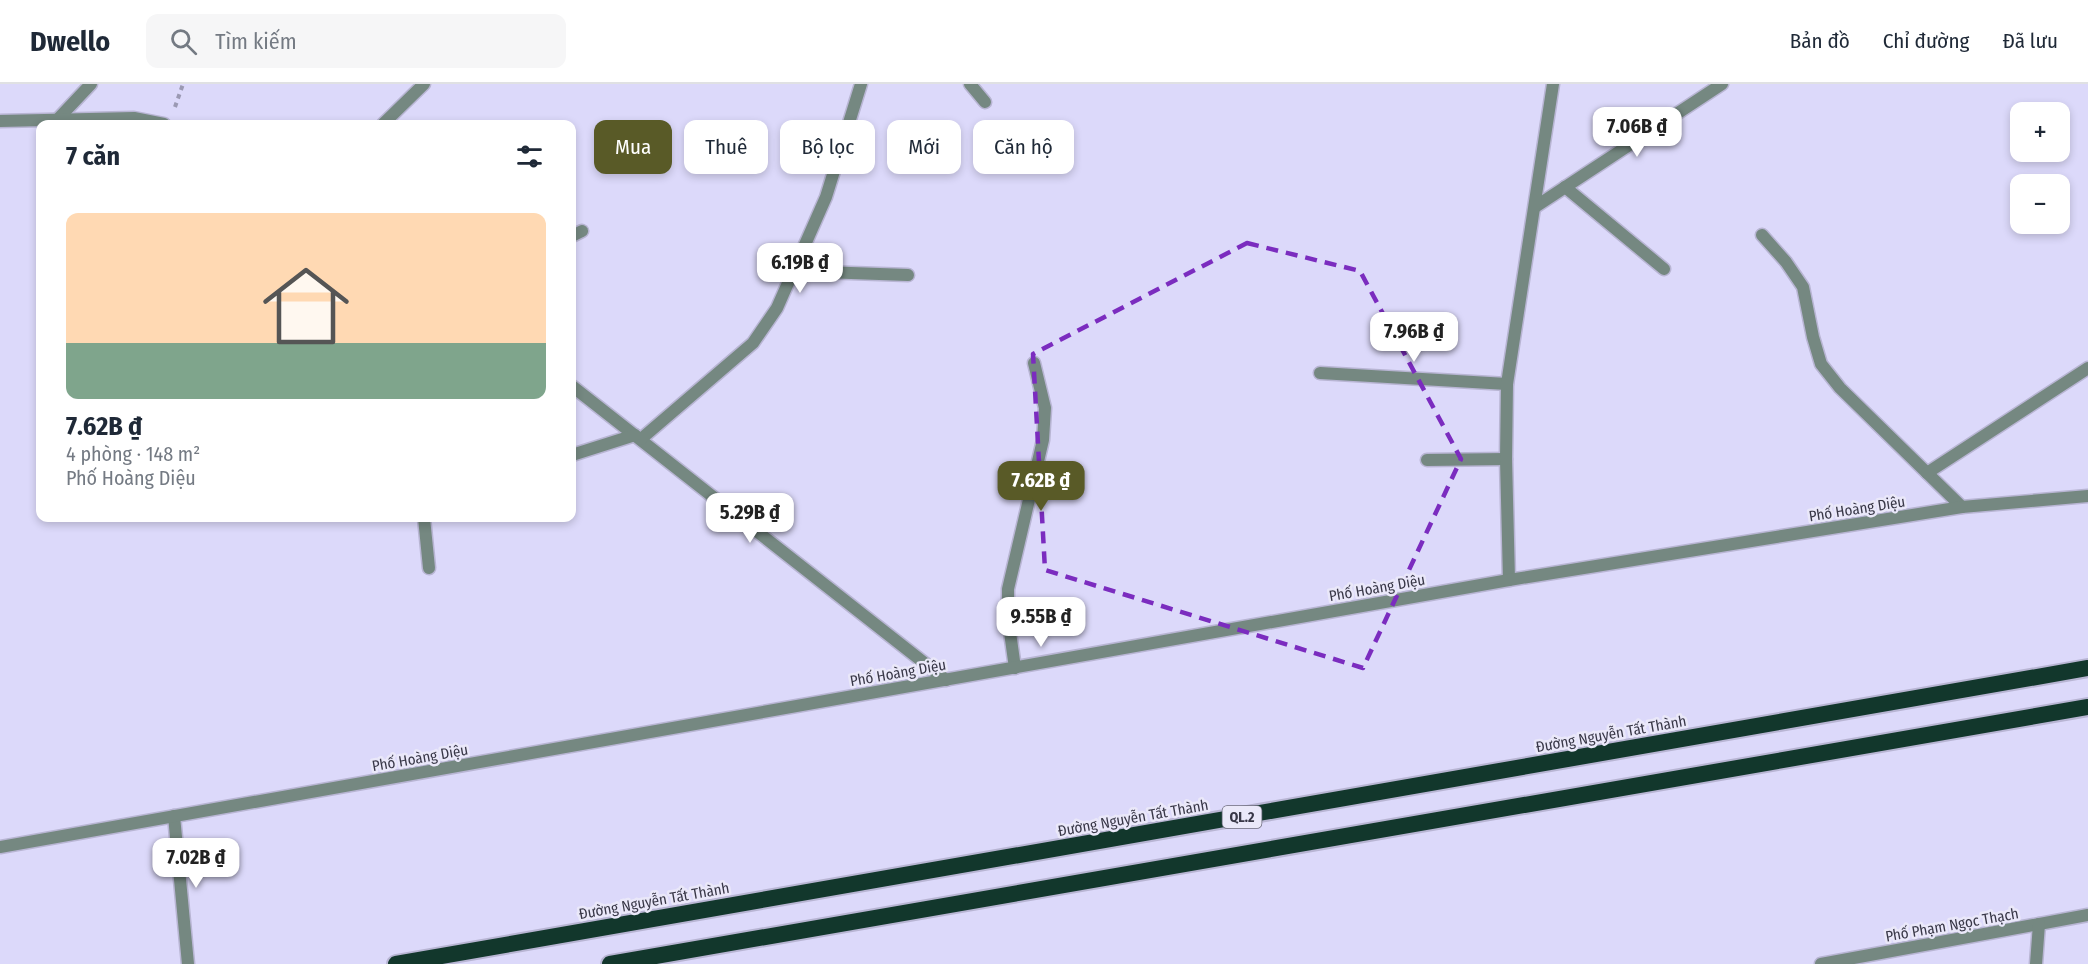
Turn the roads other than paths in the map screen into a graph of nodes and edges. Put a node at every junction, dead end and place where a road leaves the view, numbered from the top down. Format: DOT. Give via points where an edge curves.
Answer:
graph roads {
  1 [pos="91,84"];
  2 [pos="424,84"];
  3 [pos="861,84"];
  4 [pos="970,84"];
  5 [pos="1553,84"];
  6 [pos="1722,84"];
  7 [pos="985,102"];
  8 [pos="36,120"];
  9 [pos="57,120"];
  10 [pos="144,120"];
  11 [pos="387,120"];
  12 [pos="0,121"];
  13 [pos="1565,187"];
  14 [pos="1535,207"];
  15 [pos="1762,235"];
  16 [pos="1664,269"];
  17 [pos="794,271"];
  18 [pos="908,275"];
  19 [pos="1034,363"];
  20 [pos="2088,368"];
  21 [pos="1320,373"];
  22 [pos="1507,384"];
  23 [pos="576,389"];
  24 [pos="638,437"];
  25 [pos="576,454"];
  26 [pos="1506,459"];
  27 [pos="1426,460"];
  28 [pos="1927,473"];
  29 [pos="2088,496"];
  30 [pos="1962,507"];
  31 [pos="424,522"];
  32 [pos="429,568"];
  33 [pos="1509,580"];
  34 [pos="1015,668"];
  35 [pos="2088,668"];
  36 [pos="946,680"];
  37 [pos="2088,707"];
  38 [pos="174,816"];
  39 [pos="0,847"];
  40 [pos="2088,915"];
  41 [pos="2039,924"];
  42 [pos="188,964"];
  43 [pos="396,964"];
  44 [pos="610,964"];
  45 [pos="1821,964"];
  46 [pos="2036,964"];
  1 -- 9 [label="street"];
  2 -- 11 [label="street"];
  3 -- 17 [label="street" via="826,197"];
  4 -- 7 [label="street"];
  5 -- 14 [label="street"];
  6 -- 13 [label="street"];
  8 -- 12 [label="street"];
  9 -- 10 [label="street"];
  13 -- 14 [label="street"];
  13 -- 16 [label="street"];
  14 -- 22 [label="street"];
  15 -- 28 [label="street" via="1803,287 1821,364 1840,388"];
  17 -- 18 [label="street"];
  17 -- 24 [label="street" via="777,308 753,343"];
  19 -- 34 [label="street" via="1045,408 1031,492 1008,589"];
  20 -- 28 [label="street"];
  21 -- 22 [label="street"];
  22 -- 26 [label="street"];
  23 -- 24 [label="street"];
  24 -- 25 [label="street"];
  24 -- 36 [label="street"];
  26 -- 27 [label="street"];
  26 -- 33 [label="street"];
  28 -- 30 [label="street"];
  29 -- 30 [label="street, Phố Hoàng Diệu"];
  30 -- 33 [label="street, Phố Hoàng Diệu"];
  31 -- 32 [label="street"];
  33 -- 34 [label="street, Phố Hoàng Diệu"];
  34 -- 36 [label="street, Phố Hoàng Diệu"];
  35 -- 43 [label="highway, Đường Nguyễn Tất Thành / QL.2"];
  36 -- 38 [label="street, Phố Hoàng Diệu"];
  37 -- 44 [label="highway, QL.2"];
  38 -- 39 [label="street, Phố Hoàng Diệu"];
  38 -- 42 [label="street"];
  40 -- 41 [label="street, Phố Phạm Ngọc Thạch"];
  41 -- 45 [label="street, Phố Phạm Ngọc Thạch"];
  41 -- 46 [label="street"];
}
